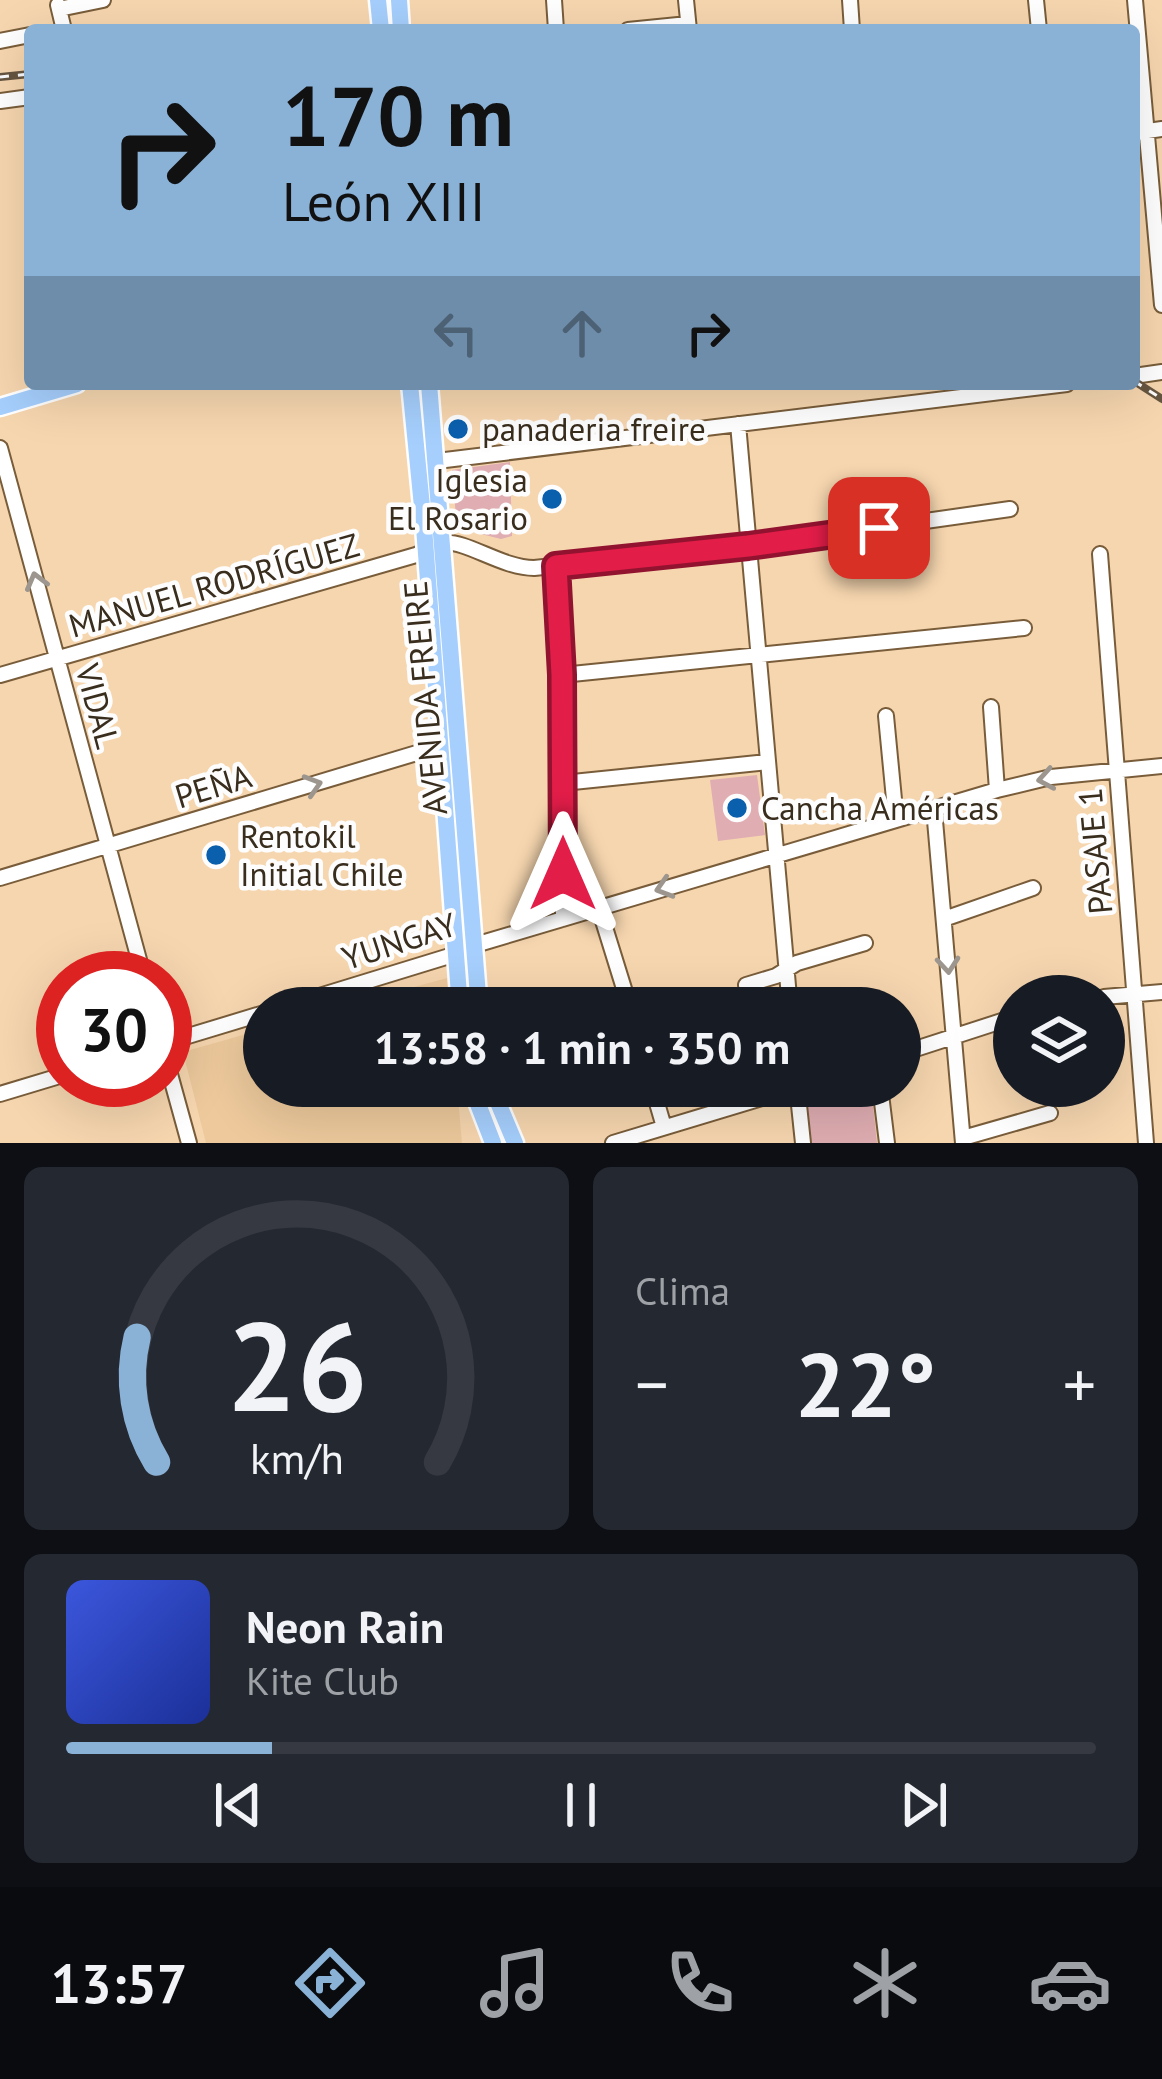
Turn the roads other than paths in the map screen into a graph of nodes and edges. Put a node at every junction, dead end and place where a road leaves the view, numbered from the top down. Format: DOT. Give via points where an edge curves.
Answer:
graph roads {
  1 [pos="103,0"];
  2 [pos="58,5"];
  3 [pos="1140,50"];
  4 [pos="1148,131"];
  5 [pos="1162,305"];
  6 [pos="56,390"];
  7 [pos="411,390"];
  8 [pos="430,390"];
  9 [pos="1018,390"];
  10 [pos="0,406"];
  11 [pos="738,424"];
  12 [pos="416,438"];
  13 [pos="0,448"];
  14 [pos="437,461"];
  15 [pos="1010,509"];
  16 [pos="748,546"];
  17 [pos="434,547"];
  18 [pos="1100,554"];
  19 [pos="556,566"];
  20 [pos="1024,628"];
  21 [pos="758,655"];
  22 [pos="57,658"];
  23 [pos="0,675"];
  24 [pos="562,675"];
  25 [pos="992,707"];
  26 [pos="886,716"];
  27 [pos="440,746"];
  28 [pos="768,762"];
  29 [pos="1162,766"];
  30 [pos="1116,770"];
  31 [pos="563,783"];
  32 [pos="997,790"];
  33 [pos="934,809"];
  34 [pos="896,820"];
  35 [pos="108,846"];
  36 [pos="776,855"];
  37 [pos="0,878"];
  38 [pos="1033,888"];
  39 [pos="598,908"];
  40 [pos="944,919"];
  41 [pos="562,920"];
  42 [pos="865,943"];
  43 [pos="475,945"];
  44 [pos="137,951"];
  45 [pos="456,954"];
  46 [pos="787,970"];
  47 [pos="746,985"];
  48 [pos="348,987"];
  49 [pos="458,987"];
  50 [pos="478,987"];
  51 [pos="623,987"];
  52 [pos="788,987"];
  53 [pos="1162,992"];
  54 [pos="1134,994"];
  55 [pos="1125,995"];
  56 [pos="243,1019"];
  57 [pos="993,1024"];
  58 [pos="192,1035"];
  59 [pos="954,1037"];
  60 [pos="921,1047"];
  61 [pos="36,1083"];
  62 [pos="0,1094"];
  63 [pos="178,1107"];
  64 [pos="479,1107"];
  65 [pos="499,1107"];
  66 [pos="658,1107"];
  67 [pos="730,1107"];
  68 [pos="800,1107"];
  69 [pos="882,1107"];
  70 [pos="1050,1112"];
  71 [pos="664,1127"];
  72 [pos="963,1140"];
  73 [pos="188,1143"];
  74 [pos="493,1143"];
  75 [pos="514,1143"];
  76 [pos="613,1143"];
  77 [pos="803,1143"];
  78 [pos="886,1143"];
  79 [pos="1146,1143"];
  1 -- 2 [label="street"];
  3 -- 4 [label="street"];
  4 -- 5 [label="street"];
  6 -- 10 [label="main road"];
  7 -- 12 [label="main road, AVENIDA FREIRE"];
  8 -- 14 [label="main road, AVENIDA FREIRE"];
  9 -- 11 [label="street"];
  11 -- 14 [label="street"];
  11 -- 16 [label="street"];
  12 -- 14 [label="main road"];
  12 -- 17 [label="main road, AVENIDA FREIRE"];
  22 -- 13 [label="street, VIDAL, one-way"];
  14 -- 17 [label="main road, AVENIDA FREIRE"];
  15 -- 16 [label="street"];
  16 -- 19 [label="street"];
  16 -- 21 [label="street"];
  17 -- 19 [label="street" via="459,545 514,567"];
  17 -- 22 [label="street, MANUEL RODRÍGUEZ"];
  17 -- 27 [label="main road, AVENIDA FREIRE"];
  17 -- 43 [label="main road, AVENIDA FREIRE"];
  18 -- 30 [label="street, PASAJE 1"];
  19 -- 24 [label="street"];
  20 -- 21 [label="street"];
  21 -- 24 [label="street"];
  21 -- 28 [label="street"];
  22 -- 23 [label="street, MANUEL RODRÍGUEZ"];
  22 -- 35 [label="street, VIDAL"];
  24 -- 31 [label="street"];
  25 -- 32 [label="street"];
  26 -- 34 [label="street"];
  35 -- 27 [label="street, PEÑA, one-way"];
  27 -- 45 [label="main road, AVENIDA FREIRE"];
  28 -- 31 [label="street"];
  28 -- 36 [label="street"];
  29 -- 30 [label="street, YUNGAY"];
  30 -- 32 [label="street, YUNGAY, one-way"];
  30 -- 54 [label="street, PASAJE 1"];
  31 -- 41 [label="street"];
  32 -- 33 [label="street, YUNGAY"];
  33 -- 34 [label="street, YUNGAY"];
  33 -- 40 [label="street"];
  34 -- 36 [label="street, YUNGAY"];
  35 -- 37 [label="street, PEÑA"];
  35 -- 44 [label="street, VIDAL"];
  36 -- 39 [label="street, YUNGAY, one-way"];
  36 -- 46 [label="street"];
  38 -- 40 [label="street"];
  39 -- 41 [label="street, YUNGAY"];
  39 -- 51 [label="street"];
  40 -- 59 [label="street, one-way"];
  41 -- 43 [label="street, YUNGAY"];
  42 -- 46 [label="street"];
  43 -- 45 [label="street, YUNGAY"];
  43 -- 50 [label="main road, AVENIDA FREIRE"];
  45 -- 48 [label="street, YUNGAY"];
  45 -- 49 [label="main road, AVENIDA FREIRE"];
  46 -- 47 [label="street"];
  46 -- 52 [label="street"];
  53 -- 54 [label="street"];
  54 -- 55 [label="street"];
  54 -- 79 [label="street, PASAJE 1"];
  56 -- 58 [label="street"];
  57 -- 59 [label="street"];
  59 -- 60 [label="street"];
  59 -- 72 [label="street"];
  61 -- 62 [label="street"];
  63 -- 73 [label="street"];
  64 -- 74 [label="main road"];
  65 -- 75 [label="main road"];
  66 -- 71 [label="street"];
  67 -- 71 [label="street"];
  68 -- 77 [label="street"];
  69 -- 78 [label="street"];
  70 -- 72 [label="street"];
  71 -- 76 [label="street"];
}
